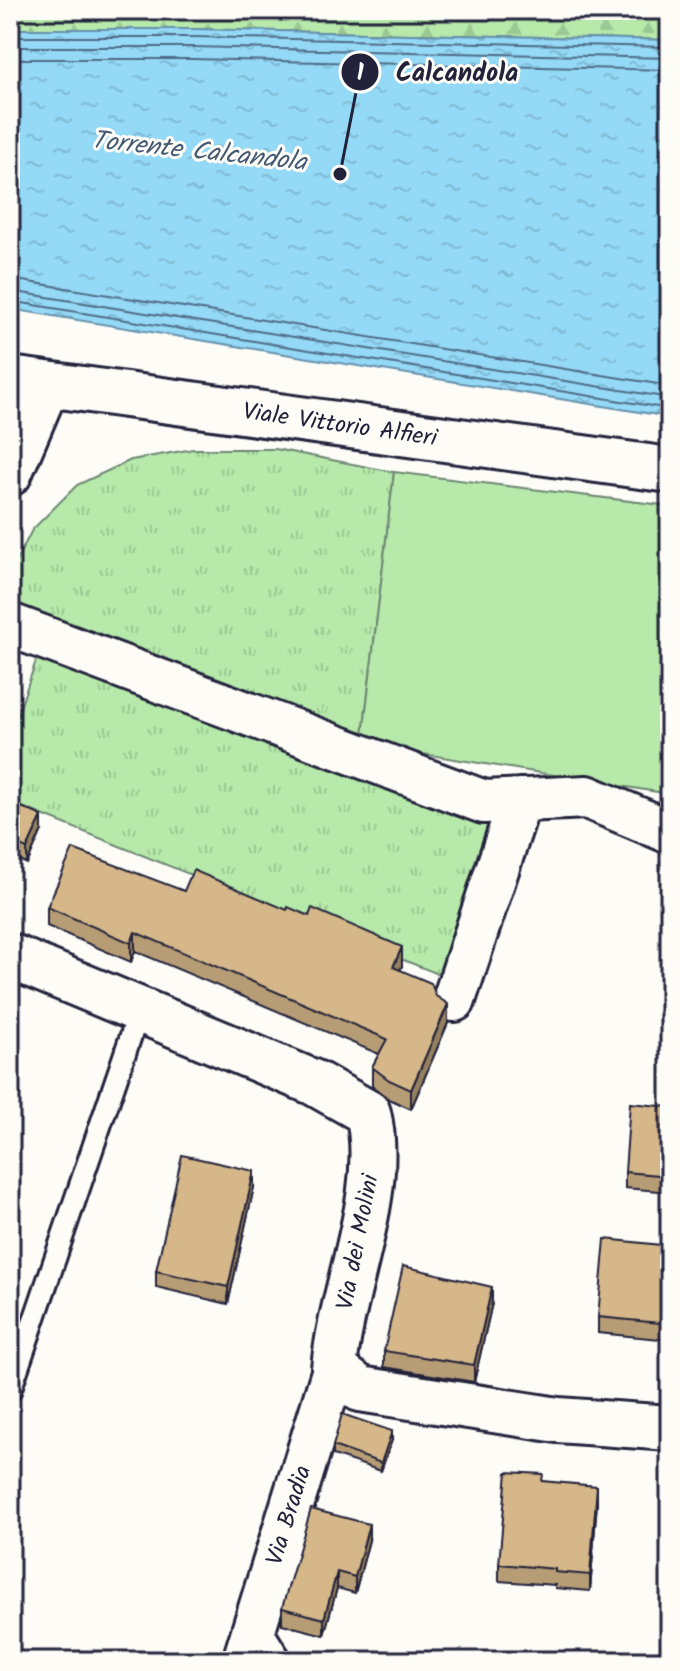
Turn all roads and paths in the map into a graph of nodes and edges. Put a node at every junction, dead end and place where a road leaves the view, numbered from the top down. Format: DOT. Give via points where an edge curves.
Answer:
graph roads {
  1 [pos="29,382"];
  2 [pos="670,470"];
  3 [pos="10,474"];
  4 [pos="10,625"];
  5 [pos="520,800"];
  6 [pos="670,832"];
  7 [pos="10,956"];
  8 [pos="454,1000"];
  9 [pos="140,1009"];
  10 [pos="334,1369"];
  11 [pos="10,1391"];
  12 [pos="670,1428"];
  13 [pos="255,1620"];
  14 [pos="244,1661"];
  15 [pos="282,1661"];
  1 -- 2 [label="street, Viale Vittorio Alfieri"];
  1 -- 3 [label="street"];
  4 -- 5 [label="street" via="484,802"];
  5 -- 6 [label="street" via="587,797"];
  5 -- 8 [label="street"];
  7 -- 9 [label="street, Via dei Molini"];
  9 -- 10 [label="street, Via dei Molini" via="315,1083 368,1113 373,1161 369,1196"];
  9 -- 11 [label="lane"];
  10 -- 12 [label="street" via="360,1389 558,1420"];
  10 -- 13 [label="street, Via Bradia"];
  13 -- 14 [label="street, Via Bradia"];
  13 -- 15 [label="lane"];
}
